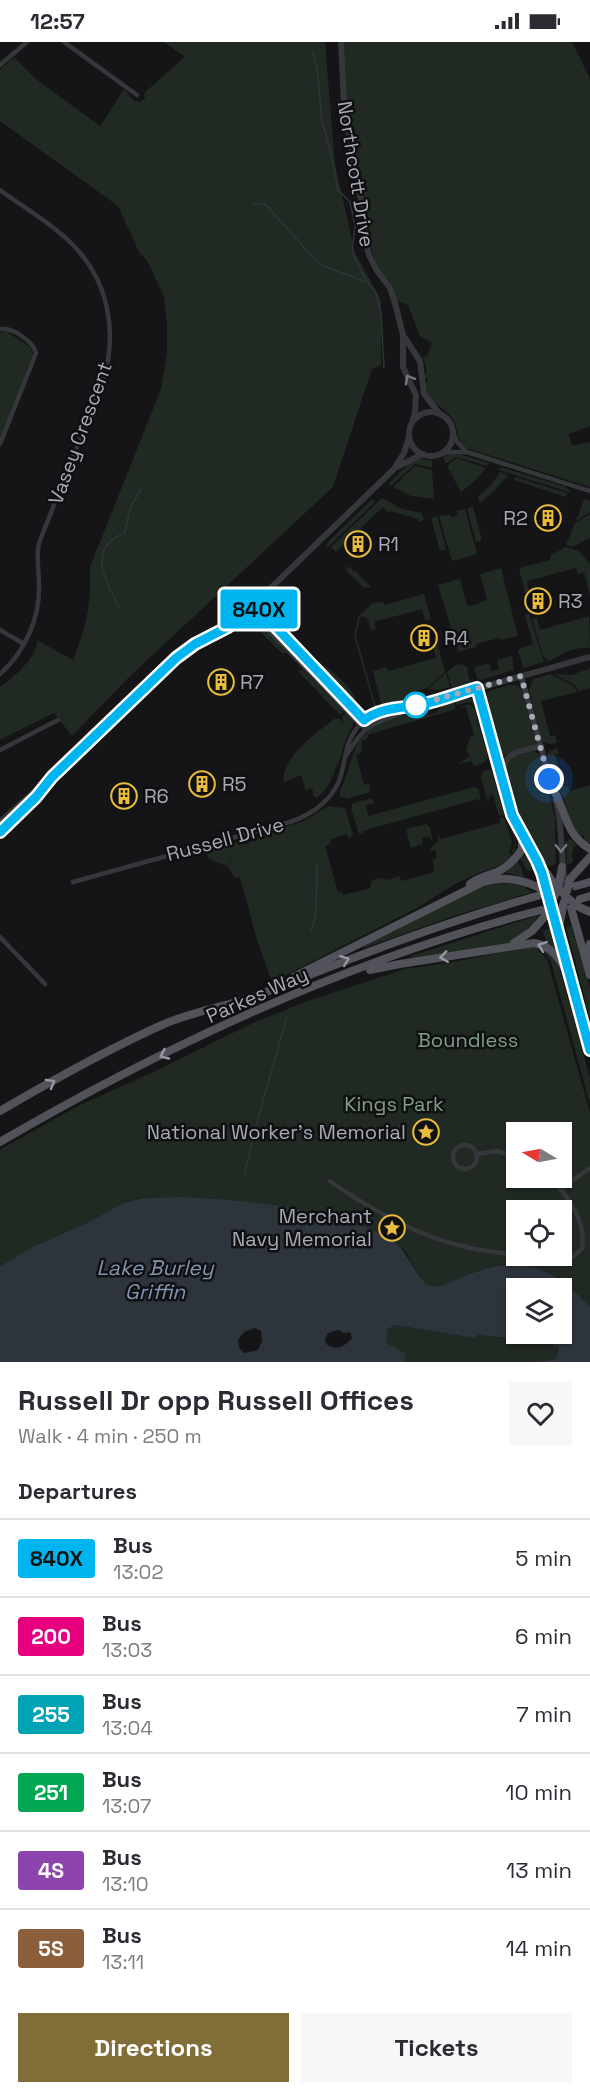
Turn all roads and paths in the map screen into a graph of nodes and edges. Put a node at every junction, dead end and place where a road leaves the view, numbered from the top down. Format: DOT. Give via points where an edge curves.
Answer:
graph roads {
  1 [pos="27,42"];
  2 [pos="64,42"];
  3 [pos="341,42"];
  4 [pos="0,65"];
  5 [pos="137,95"];
  6 [pos="0,190"];
  7 [pos="0,329"];
  8 [pos="403,335"];
  9 [pos="441,414"];
  10 [pos="412,423"];
  11 [pos="452,429"];
  12 [pos="409,437"];
  13 [pos="0,444"];
  14 [pos="467,452"];
  15 [pos="423,454"];
  16 [pos="440,454"];
  17 [pos="394,469"];
  18 [pos="590,491"];
  19 [pos="252,606"];
  20 [pos="0,630"];
  21 [pos="24,644"];
  22 [pos="590,657"];
  23 [pos="0,674"];
  24 [pos="521,676"];
  25 [pos="477,688"];
  26 [pos="411,707"];
  27 [pos="58,720"];
  28 [pos="362,722"];
  29 [pos="367,728"];
  30 [pos="541,746"];
  31 [pos="0,750"];
  32 [pos="345,757"];
  33 [pos="52,777"];
  34 [pos="503,781"];
  35 [pos="552,787"];
  36 [pos="0,822"];
  37 [pos="0,832"];
  38 [pos="522,837"];
  39 [pos="590,849"];
  40 [pos="590,857"];
  41 [pos="537,861"];
  42 [pos="562,867"];
  43 [pos="73,882"];
  44 [pos="590,882"];
  45 [pos="557,885"];
  46 [pos="463,891"];
  47 [pos="567,895"];
  48 [pos="537,896"];
  49 [pos="590,896"];
  50 [pos="570,906"];
  51 [pos="549,908"];
  52 [pos="590,912"];
  53 [pos="558,932"];
  54 [pos="0,937"];
  55 [pos="590,944"];
  56 [pos="501,949"];
  57 [pos="589,972"];
  58 [pos="569,976"];
  59 [pos="331,980"];
  60 [pos="45,984"];
  61 [pos="271,989"];
  62 [pos="590,1050"];
  63 [pos="0,1111"];
  64 [pos="0,1142"];
  65 [pos="477,1154"];
  66 [pos="506,1154"];
  67 [pos="588,1171"];
  68 [pos="330,1181"];
  69 [pos="561,1189"];
  70 [pos="569,1200"];
  71 [pos="572,1207"];
  72 [pos="506,1253"];
  73 [pos="572,1256"];
  1 -- 4 [label="street"];
  2 -- 5 [label="street"];
  3 -- 8 [label="street, Northcott Drive" via="344,102 352,163 365,217 365,239 373,263 390,288"];
  6 -- 21 [label="street, Vasey Crescent" via="81,253 103,294 110,332 104,378 39,540 39,600"];
  7 -- 13 [label="street" via="12,331 33,345 36,353"];
  8 -- 9 [label="street, Northcott Drive" via="421,364 424,395"];
  10 -- 8 [label="street, Northcott Drive, one-way" via="417,398 403,367"];
  9 -- 10 [label="street" via="427,412"];
  9 -- 11 [label="street"];
  10 -- 12 [label="street"];
  11 -- 14 [label="street"];
  11 -- 16 [label="street" via="451,442"];
  12 -- 15 [label="street"];
  12 -- 17 [label="street"];
  14 -- 16 [label="street"];
  14 -- 18 [label="street"];
  15 -- 16 [label="street"];
  15 -- 17 [label="street"];
  17 -- 19 [label="street"];
  19 -- 28 [label="street"];
  19 -- 33 [label="street" via="228,627 176,658"];
  20 -- 21 [label="street"];
  21 -- 23 [label="street, Vasey Crescent"];
  22 -- 24 [label="street, Russell Drive"];
  24 -- 25 [label="street, Russell Drive"];
  24 -- 30 [label="street"];
  25 -- 26 [label="street, Russell Drive"];
  25 -- 34 [label="street"];
  26 -- 28 [label="street, Russell Drive" via="380,712"];
  26 -- 29 [label="street, Russell Drive"];
  27 -- 31 [label="street"];
  28 -- 29 [label="street"];
  28 -- 32 [label="street, Russell Drive" via="348,740"];
  29 -- 32 [label="street, Russell Drive"];
  30 -- 34 [label="street" via="506,758"];
  30 -- 35 [label="street"];
  32 -- 43 [label="street, Russell Drive" via="341,778 332,793 304,817"];
  33 -- 36 [label="street"];
  33 -- 37 [label="street"];
  34 -- 38 [label="street"];
  35 -- 39 [label="main road" via="572,834"];
  35 -- 42 [label="street, one-way" via="561,823"];
  38 -- 41 [label="street"];
  38 -- 46 [label="main road" via="522,849 516,858"];
  40 -- 45 [label="main road"];
  41 -- 45 [label="main road"];
  42 -- 45 [label="main road"];
  44 -- 45 [label="main road"];
  45 -- 46 [label="main road" via="498,879"];
  45 -- 47 [label="main road, bridge"];
  45 -- 47 [label="main road, bridge"];
  45 -- 51 [label="main road, bridge"];
  46 -- 61 [label="main road"];
  47 -- 50 [label="main road, bridge"];
  47 -- 50 [label="main road, bridge"];
  61 -- 48 [label="main road, Parkes Way, one-way" via="360,954"];
  49 -- 50 [label="main road"];
  50 -- 51 [label="main road, bridge"];
  50 -- 52 [label="main road"];
  50 -- 53 [label="main road"];
  50 -- 57 [label="main road"];
  51 -- 53 [label="main road"];
  51 -- 56 [label="main road" via="527,935"];
  51 -- 59 [label="main road, Parkes Way" via="438,941"];
  53 -- 58 [label="main road"];
  54 -- 60 [label="street"];
  55 -- 57 [label="main road"];
  58 -- 56 [label="main road, one-way" via="556,954 542,945 530,943"];
  56 -- 59 [label="main road, one-way" via="400,963"];
  58 -- 62 [label="main road"];
  59 -- 64 [label="main road, Parkes Way, one-way" via="149,1062"];
  63 -- 61 [label="main road, Parkes Way, one-way" via="165,1024"];
  65 -- 65 [label="street" via="477,1162 470,1169 460,1169 453,1161 454,1152 461,1145 471,1146"];
  65 -- 66 [label="street"];
  67 -- 69 [label="street"];
  68 -- 72 [label="street" via="379,1214 418,1232 463,1247"];
  69 -- 70 [label="street"];
  71 -- 73 [label="street" via="583,1239 581,1249"];
}
